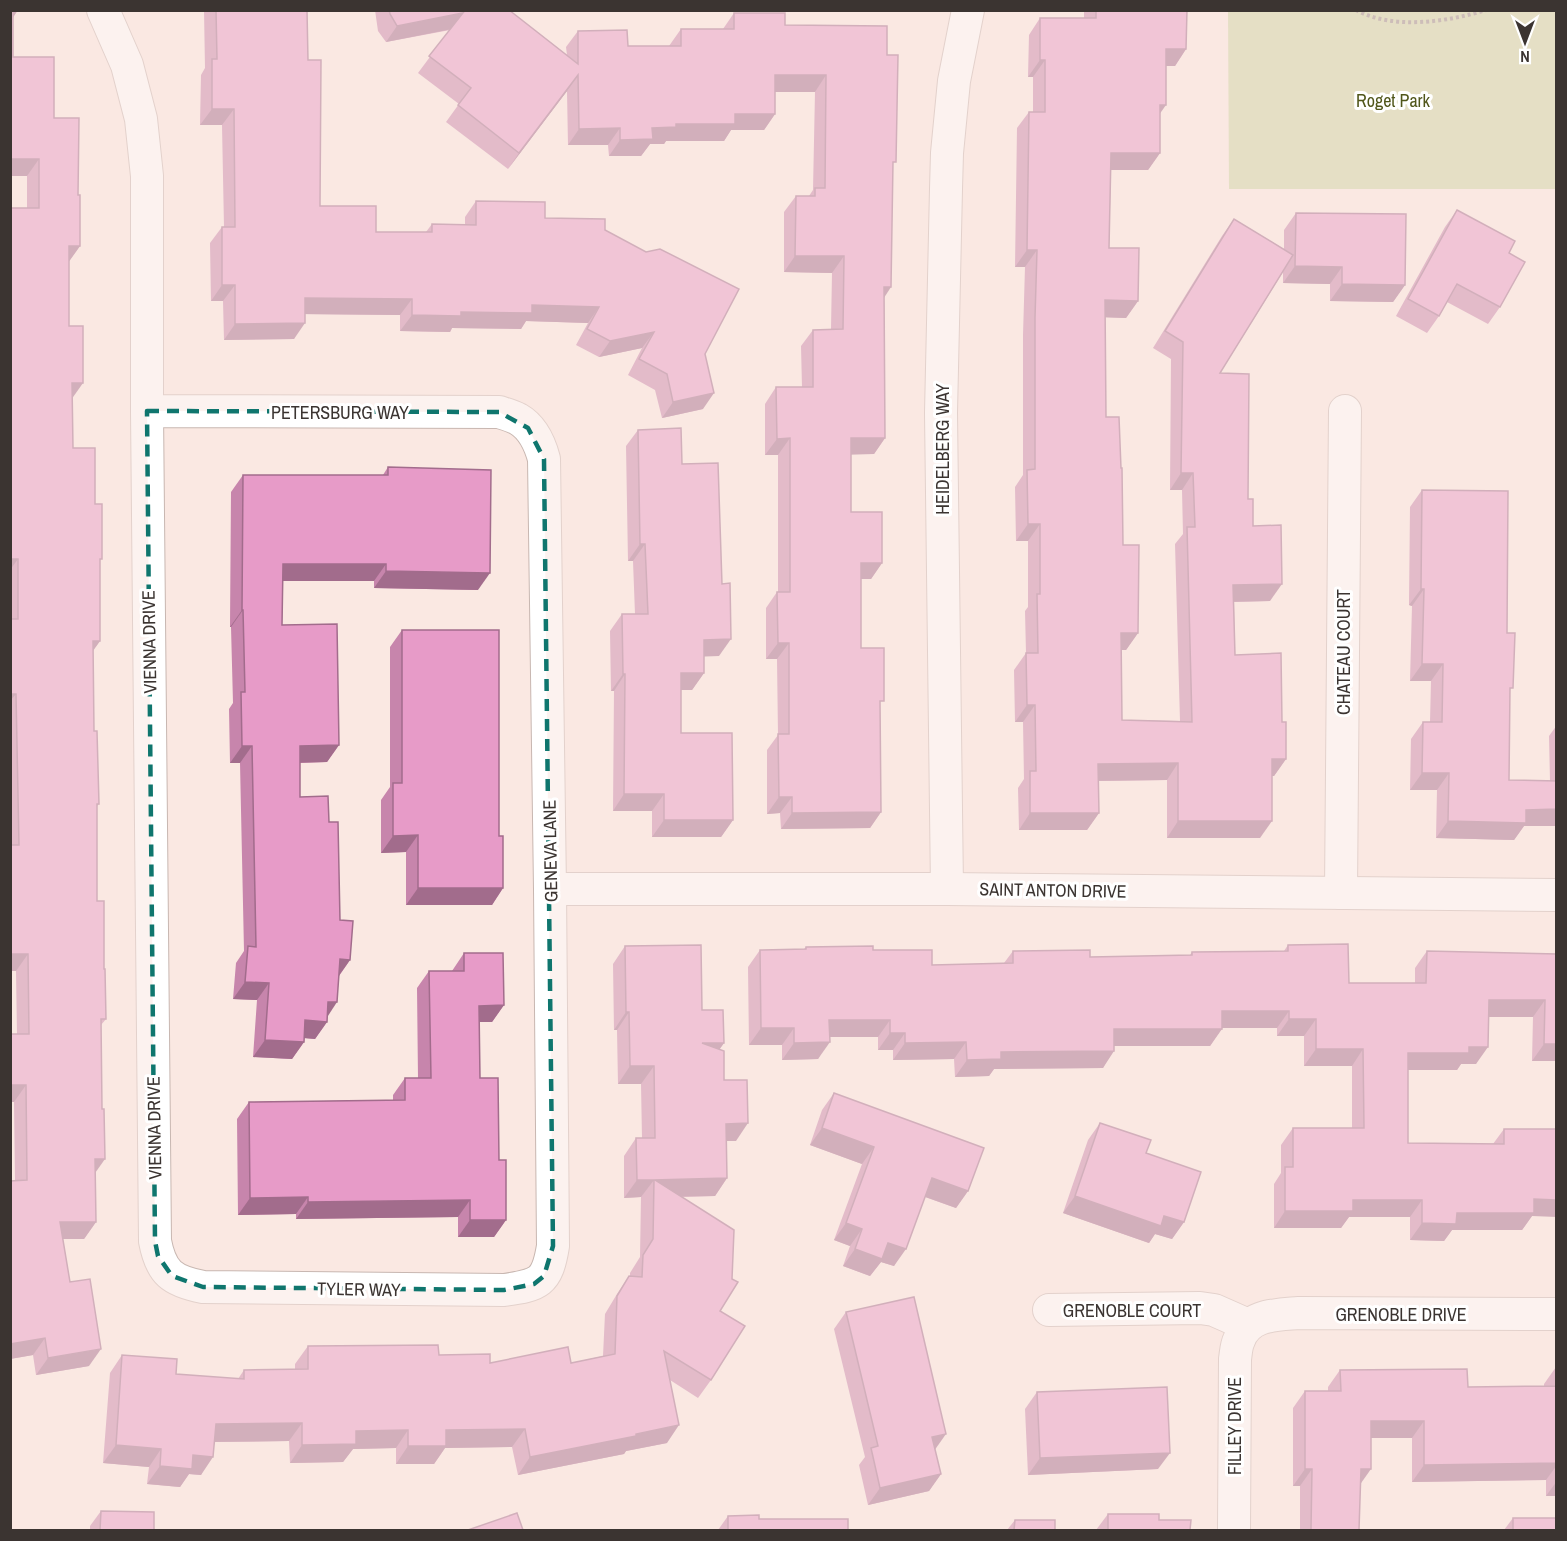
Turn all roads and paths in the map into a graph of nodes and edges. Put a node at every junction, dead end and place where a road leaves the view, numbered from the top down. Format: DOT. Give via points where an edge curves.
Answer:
graph roads {
  1 [pos="103,10"];
  2 [pos="968,10"];
  3 [pos="1356,10"];
  4 [pos="1486,10"];
  5 [pos="147,411"];
  6 [pos="1345,411"];
  7 [pos="528,428"];
  8 [pos="550,889"];
  9 [pos="947,889"];
  10 [pos="1341,894"];
  11 [pos="1557,895"];
  12 [pos="172,1276"];
  13 [pos="544,1276"];
  14 [pos="1049,1310"];
  15 [pos="1557,1314"];
  16 [pos="1248,1325"];
  17 [pos="1234,1530"];
  1 -- 5 [label="street, VIENNA DRIVE" via="127,65 142,128 147,176"];
  2 -- 9 [label="street, HEIDELBERG WAY" via="954,81 945,213 941,413"];
  3 -- 4 [label="path" via="1381,20 1402,22 1437,21"];
  5 -- 7 [label="street, PETERSBURG WAY" via="499,412"];
  5 -- 12 [label="street, VIENNA DRIVE" via="156,1241 158,1256"];
  6 -- 10 [label="street, CHATEAU COURT"];
  7 -- 8 [label="street, GENEVA LANE" via="544,459"];
  8 -- 9 [label="street, SAINT ANTON DRIVE"];
  8 -- 13 [label="street, GENEVA LANE" via="553,1246"];
  9 -- 10 [label="street, SAINT ANTON DRIVE"];
  10 -- 11 [label="street, SAINT ANTON DRIVE"];
  12 -- 13 [label="street, TYLER WAY" via="203,1287 504,1290 534,1284"];
  14 -- 16 [label="street, GRENOBLE COURT" via="1200,1308"];
  15 -- 16 [label="street, GRENOBLE DRIVE" via="1299,1313 1259,1318"];
  16 -- 17 [label="street, FILLEY DRIVE" via="1239,1340 1235,1359"];
}
